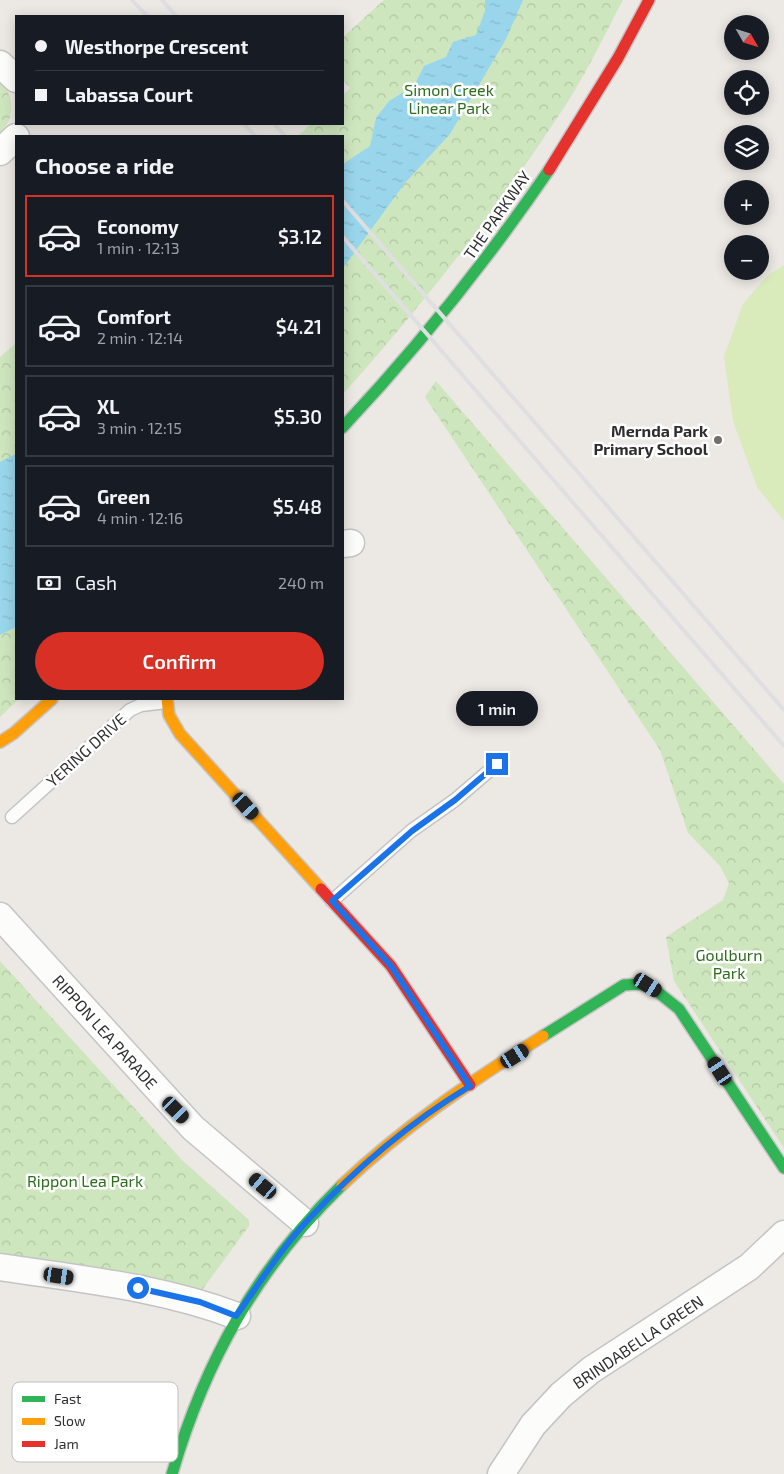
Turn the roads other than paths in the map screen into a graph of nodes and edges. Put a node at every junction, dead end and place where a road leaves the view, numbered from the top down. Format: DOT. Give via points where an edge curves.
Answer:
graph roads {
  1 [pos="649,0"];
  2 [pos="0,64"];
  3 [pos="15,78"];
  4 [pos="15,139"];
  5 [pos="0,152"];
  6 [pos="344,426"];
  7 [pos="51,700"];
  8 [pos="167,700"];
  9 [pos="14,733"];
  10 [pos="0,742"];
  11 [pos="0,750"];
  12 [pos="497,764"];
  13 [pos="12,817"];
  14 [pos="332,901"];
  15 [pos="0,916"];
  16 [pos="470,1086"];
  17 [pos="784,1168"];
  18 [pos="305,1223"];
  19 [pos="784,1234"];
  20 [pos="784,1255"];
  21 [pos="0,1267"];
  22 [pos="749,1267"];
  23 [pos="236,1316"];
  24 [pos="178,1456"];
  25 [pos="176,1462"];
  26 [pos="172,1474"];
  27 [pos="501,1474"];
  1 -- 6 [label="street, THE PARKWAY" via="564,147 482,265 412,352"];
  2 -- 3 [label="street"];
  4 -- 5 [label="street"];
  7 -- 9 [label="street"];
  8 -- 13 [label="lane, YERING DRIVE" via="130,710"];
  8 -- 14 [label="street" via="171,722 184,738"];
  9 -- 10 [label="street"];
  9 -- 11 [label="street"];
  12 -- 14 [label="lane" via="412,831"];
  14 -- 16 [label="street" via="391,966"];
  15 -- 18 [label="street, RIPPON LEA PARADE" via="193,1128"];
  16 -- 17 [label="street" via="624,985 634,982 648,985 679,1009"];
  16 -- 18 [label="street" via="442,1103 378,1152"];
  18 -- 23 [label="street"];
  19 -- 22 [label="street, BRINDABELLA GREEN"];
  20 -- 22 [label="street, BRINDABELLA GREEN"];
  21 -- 23 [label="street" via="158,1291"];
  22 -- 27 [label="street, BRINDABELLA GREEN" via="591,1370 561,1395 533,1426"];
  23 -- 24 [label="street" via="191,1416"];
  25 -- 26 [label="street"];
}
